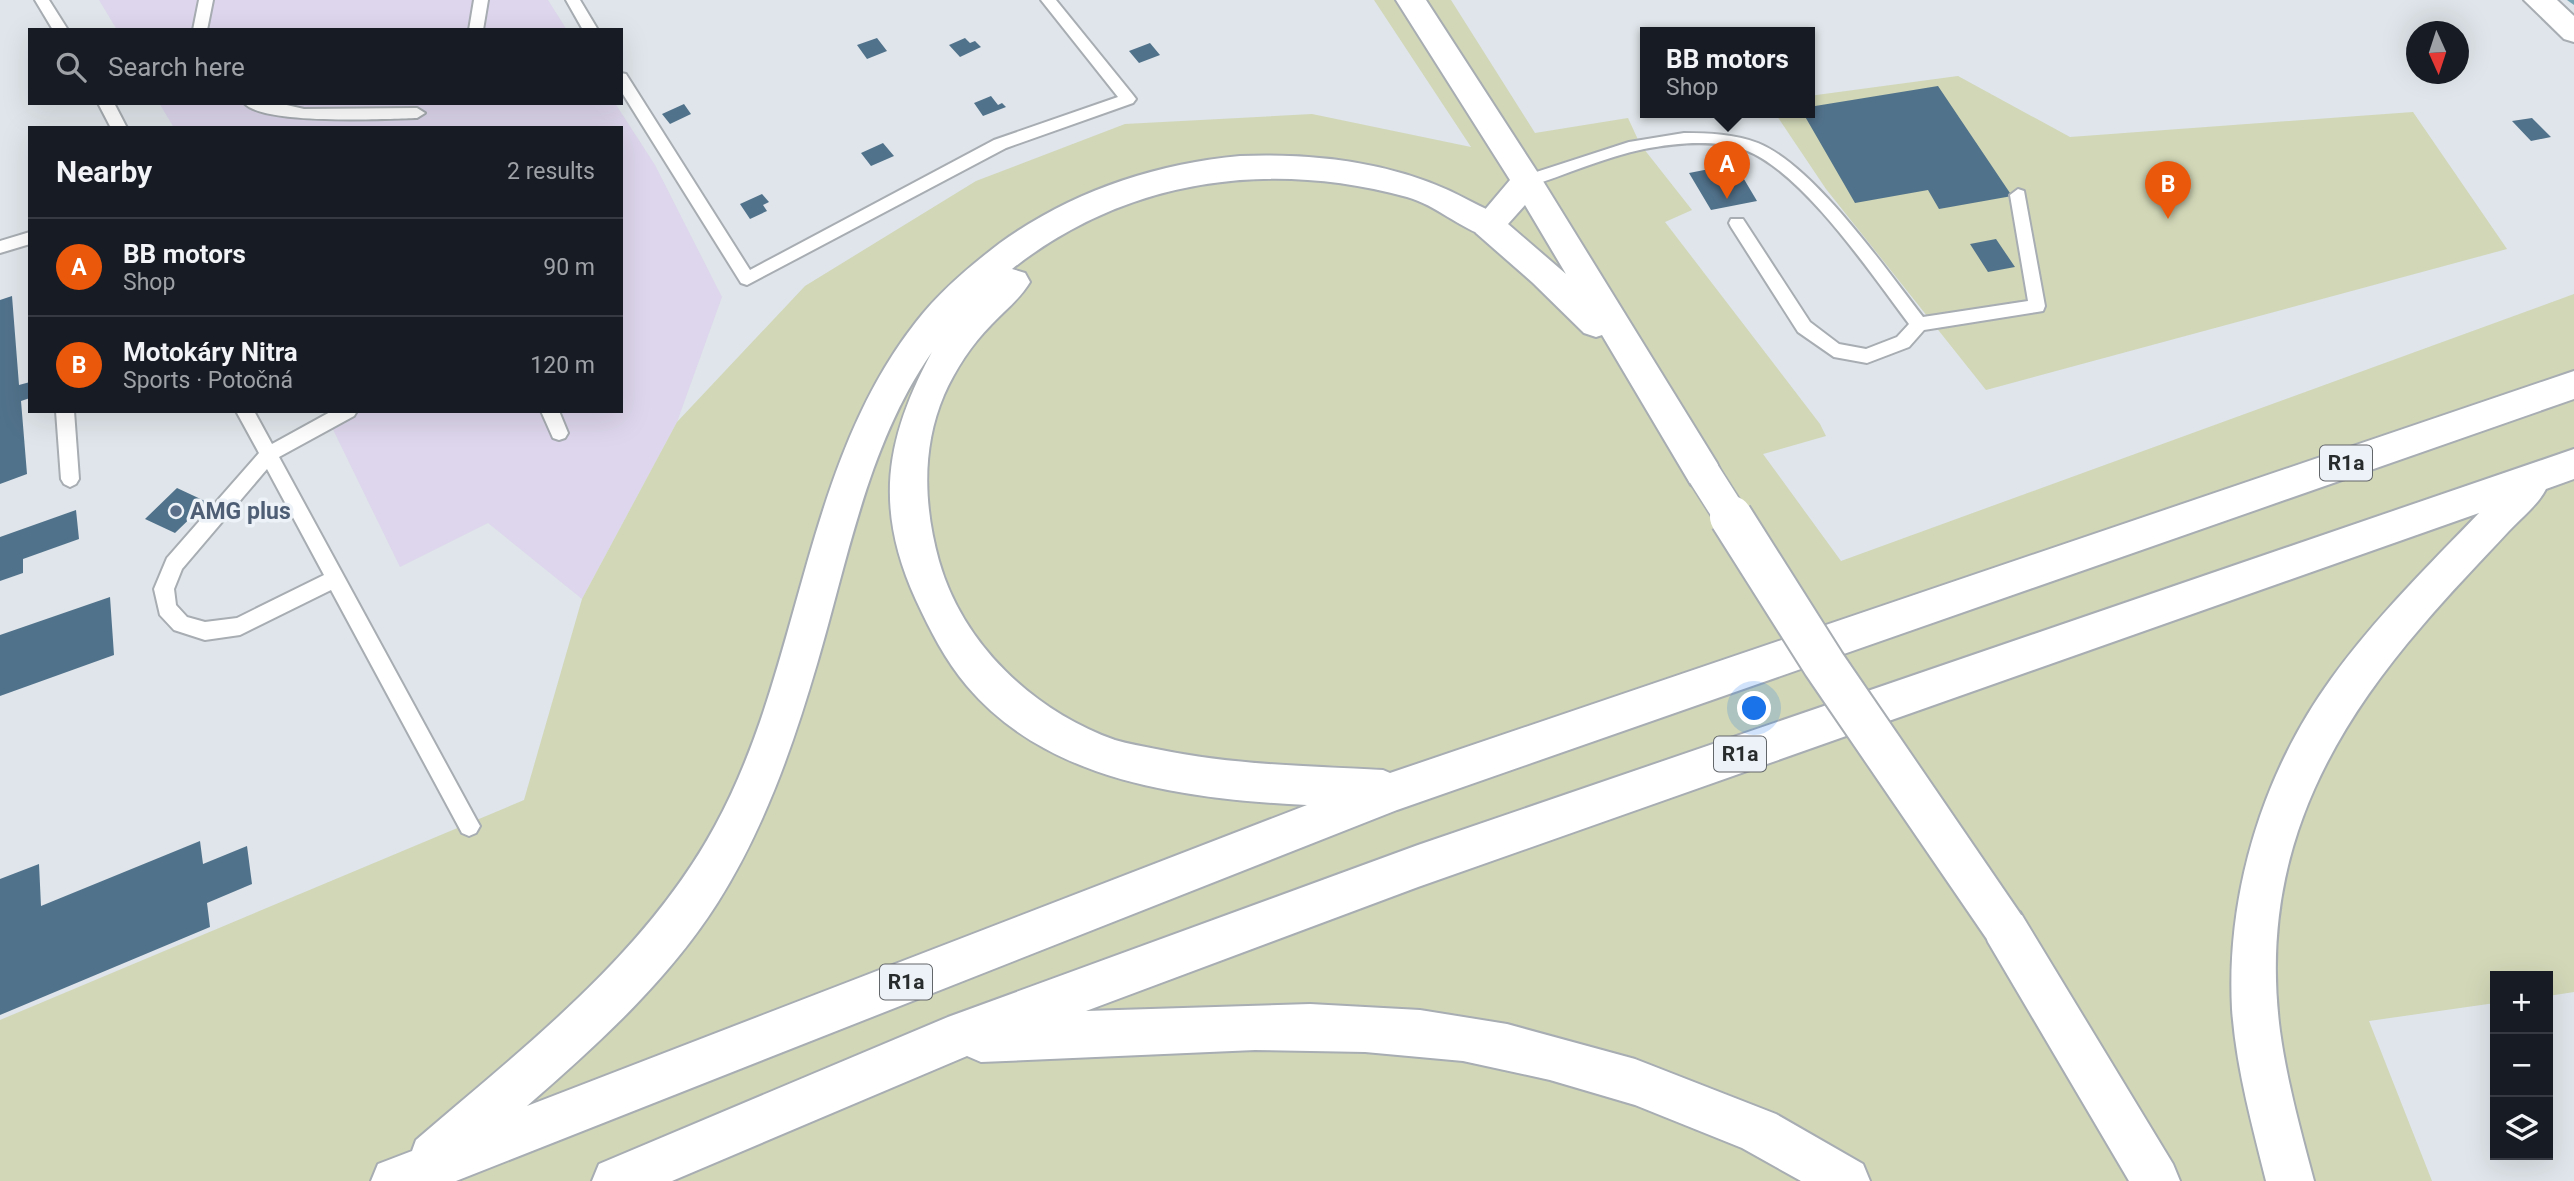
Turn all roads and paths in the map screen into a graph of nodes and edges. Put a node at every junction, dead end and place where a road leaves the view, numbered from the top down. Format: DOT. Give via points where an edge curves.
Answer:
graph roads {
  1 [pos="42,0"];
  2 [pos="206,0"];
  3 [pos="481,0"];
  4 [pos="573,0"];
  5 [pos="1048,0"];
  6 [pos="1411,0"];
  7 [pos="2539,0"];
  8 [pos="60,28"];
  9 [pos="200,28"];
  10 [pos="476,28"];
  11 [pos="590,28"];
  12 [pos="2574,32"];
  13 [pos="623,81"];
  14 [pos="107,105"];
  15 [pos="261,105"];
  16 [pos="422,115"];
  17 [pos="118,126"];
  18 [pos="1527,181"];
  19 [pos="2018,195"];
  20 [pos="1737,223"];
  21 [pos="1489,225"];
  22 [pos="28,239"];
  23 [pos="0,247"];
  24 [pos="1919,324"];
  25 [pos="2574,385"];
  26 [pos="1650,386"];
  27 [pos="65,413"];
  28 [pos="246,413"];
  29 [pos="344,413"];
  30 [pos="551,413"];
  31 [pos="559,433"];
  32 [pos="268,454"];
  33 [pos="2574,464"];
  34 [pos="70,479"];
  35 [pos="2535,479"];
  36 [pos="336,578"];
  37 [pos="1395,791"];
  38 [pos="469,826"];
  39 [pos="948,1040"];
  40 [pos="405,1177"];
  41 [pos="616,1181"];
  42 [pos="1846,1181"];
  43 [pos="2156,1181"];
  44 [pos="2290,1181"];
  1 -- 8 [label="lane"];
  2 -- 9 [label="lane"];
  3 -- 10 [label="lane"];
  4 -- 11 [label="lane"];
  5 -- 13 [label="lane" via="1128,99 1000,144 747,279"];
  6 -- 18 [label="main road"];
  7 -- 12 [label="main road"];
  14 -- 17 [label="lane"];
  15 -- 16 [label="lane" via="304,114"];
  18 -- 21 [label="main road"];
  18 -- 24 [label="lane" via="1640,144 1681,138 1754,147 1785,166 1803,185"];
  18 -- 26 [label="main road"];
  19 -- 24 [label="lane" via="2037,306"];
  20 -- 24 [label="lane" via="1804,327 1834,350 1867,356 1903,342"];
  21 -- 26 [label="main road" via="1581,307"];
  21 -- 37 [label="main road" via="1346,191 1290,183 1233,186 1134,208 1039,260 991,300 954,345 930,387 911,444 907,484 912,539 931,596 960,646 993,686 1042,725 1108,756 1189,776"];
  21 -- 40 [label="main road" via="1422,190 1352,173 1289,165 1228,168 1175,176 1117,193 1070,215 988,270 927,333 884,403 843,510 762,770 729,843 636,972"];
  22 -- 23 [label="lane"];
  25 -- 37 [label="main road, R1a"];
  26 -- 43 [label="main road, bridge" via="1824,664 2004,927"];
  27 -- 34 [label="lane"];
  28 -- 32 [label="lane"];
  29 -- 32 [label="lane"];
  30 -- 31 [label="lane"];
  32 -- 36 [label="lane"];
  32 -- 36 [label="lane" via="174,564 164,589 167,609 181,624 205,631 240,626"];
  33 -- 35 [label="main road, R1a"];
  35 -- 39 [label="main road, R1a" via="1418,866"];
  35 -- 44 [label="main road" via="2405,619 2344,694 2295,783 2270,845 2256,922 2255,1010"];
  36 -- 38 [label="lane"];
  37 -- 40 [label="main road, R1a"];
  39 -- 41 [label="main road, R1a"];
  39 -- 42 [label="main road" via="1251,1028 1422,1033 1518,1050 1633,1081 1760,1132"];
}
